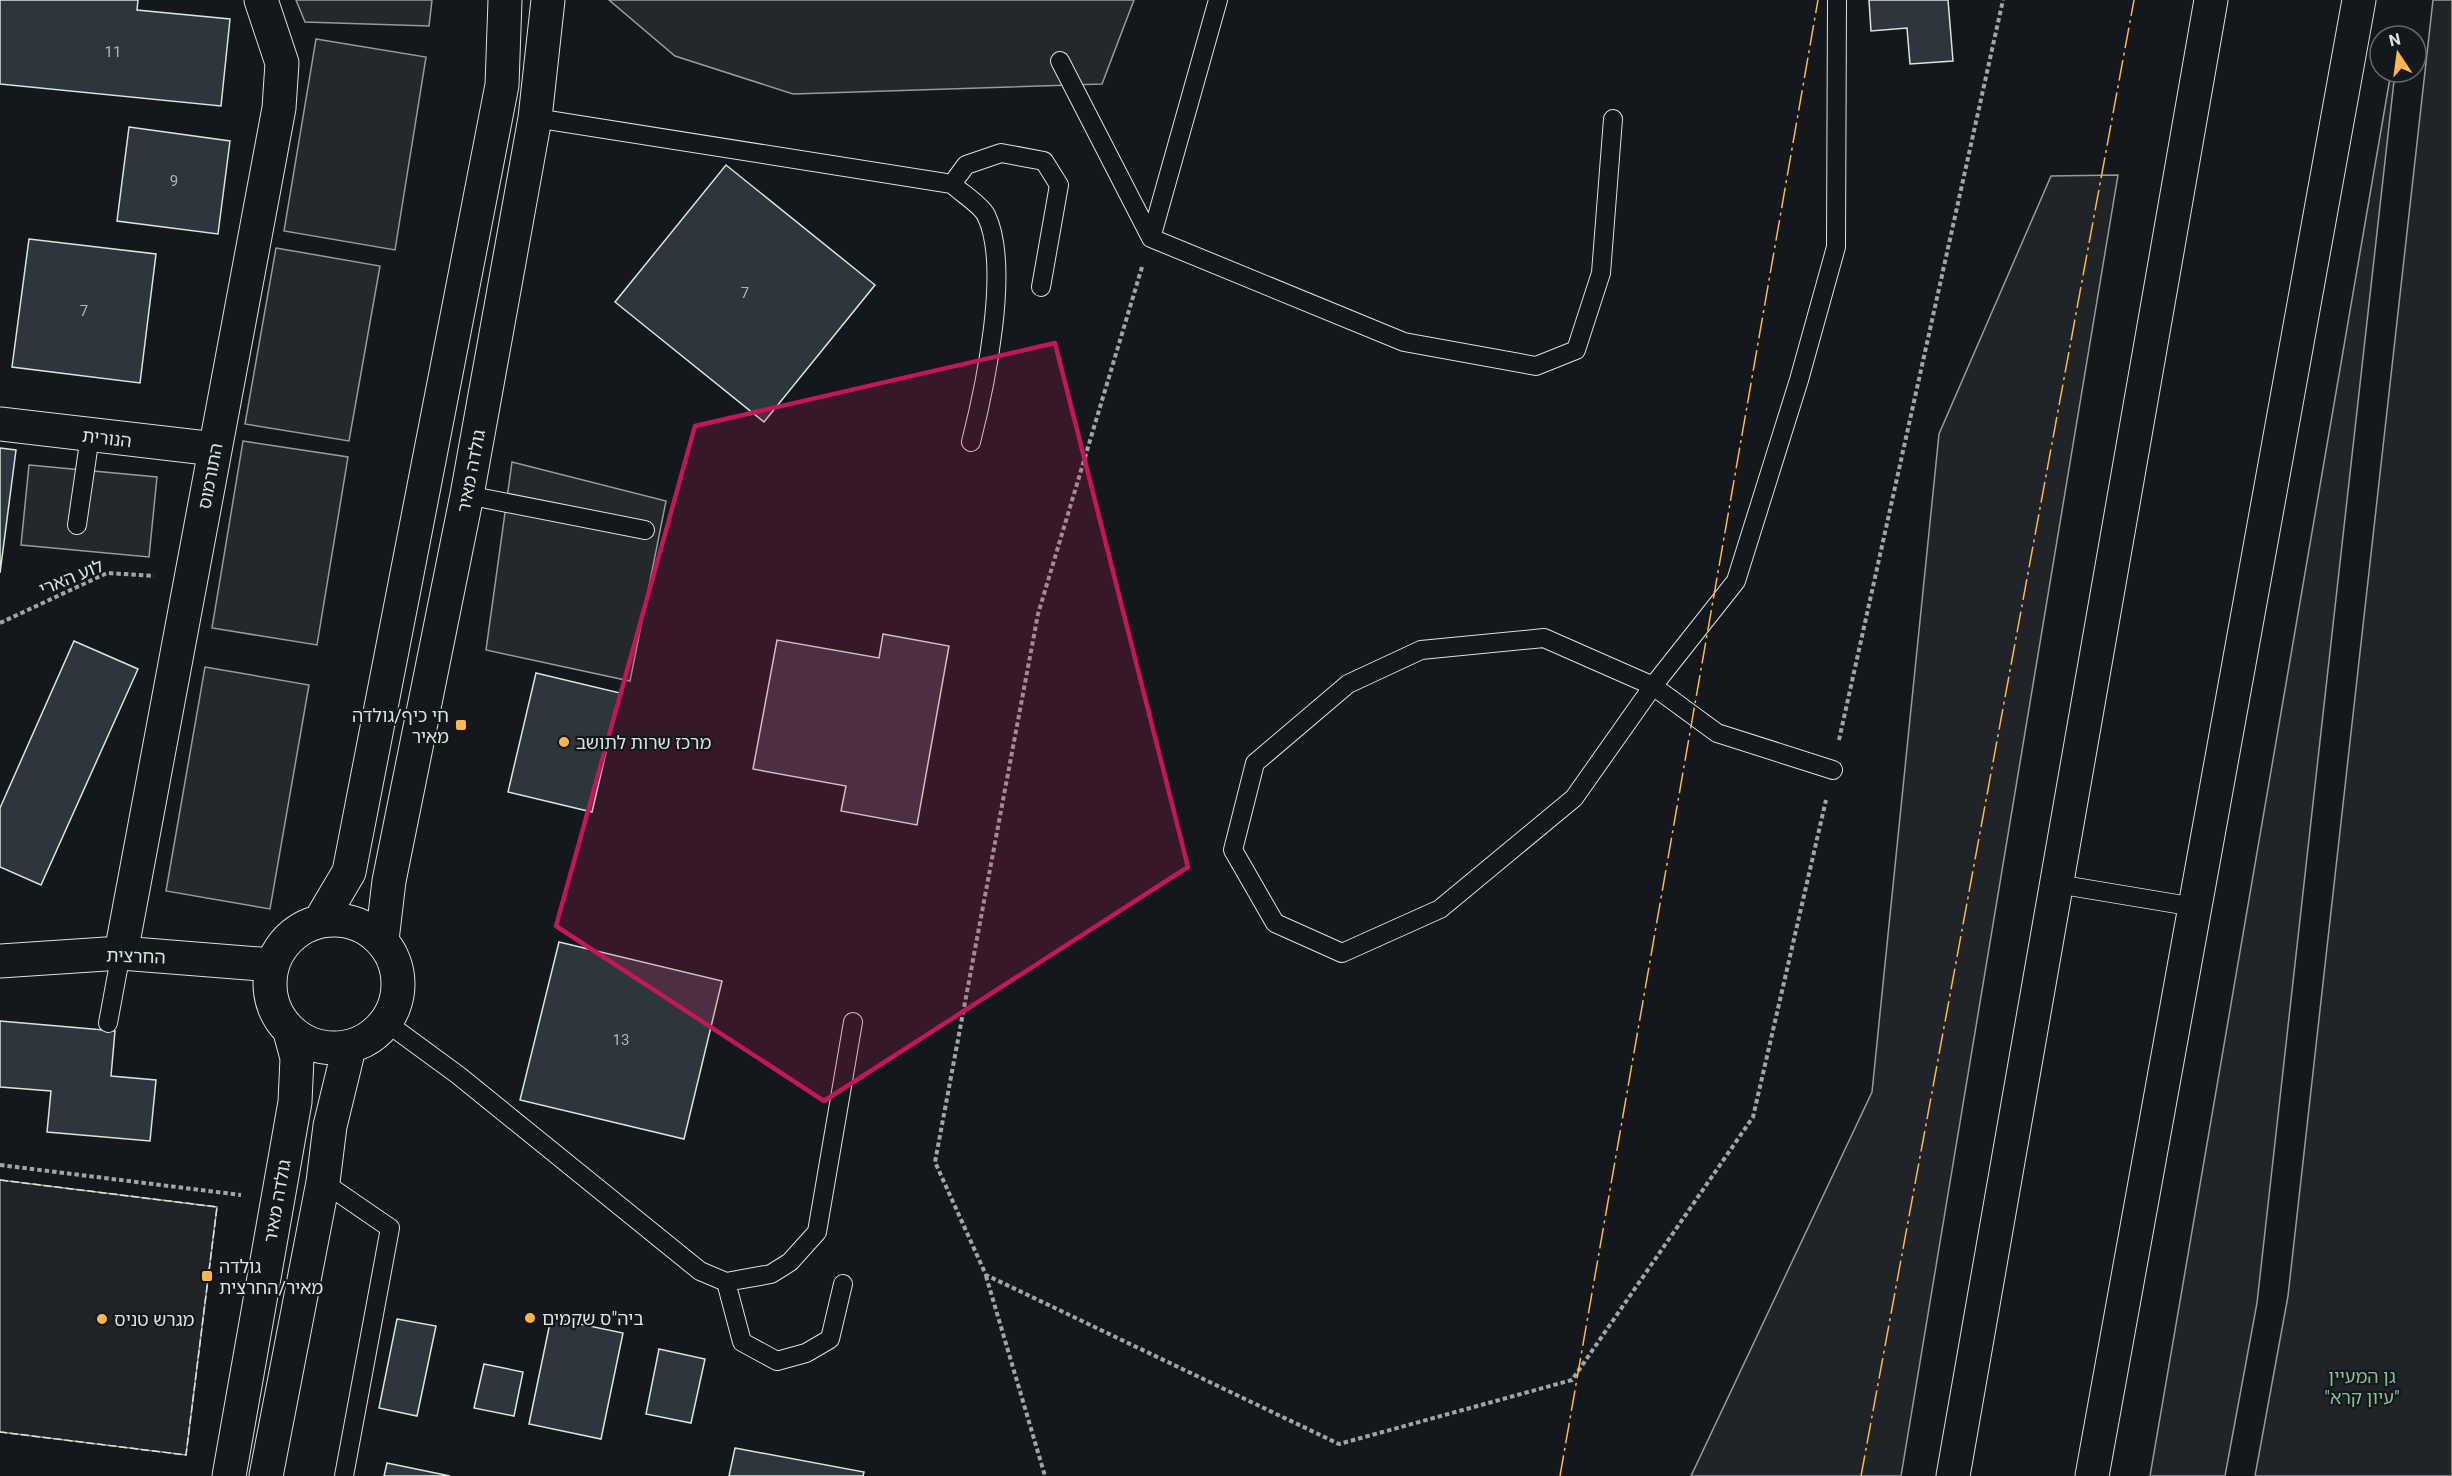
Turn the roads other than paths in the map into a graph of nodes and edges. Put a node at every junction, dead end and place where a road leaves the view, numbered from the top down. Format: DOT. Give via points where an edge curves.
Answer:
graph roads {
  1 [pos="261,0"];
  2 [pos="505,0"];
  3 [pos="548,0"];
  4 [pos="1218,0"];
  5 [pos="1837,0"];
  6 [pos="2211,0"];
  7 [pos="2359,0"];
  8 [pos="1060,61"];
  9 [pos="535,118"];
  10 [pos="1612,119"];
  11 [pos="952,184"];
  12 [pos="1151,238"];
  13 [pos="1041,287"];
  14 [pos="0,424"];
  15 [pos="90,436"];
  16 [pos="971,442"];
  17 [pos="215,449"];
  18 [pos="467,495"];
  19 [pos="77,525"];
  20 [pos="645,530"];
  21 [pos="1653,686"];
  22 [pos="1833,770"];
  23 [pos="2057,884"];
  24 [pos="2195,907"];
  25 [pos="320,921"];
  26 [pos="382,940"];
  27 [pos="121,953"];
  28 [pos="0,961"];
  29 [pos="272,965"];
  30 [pos="853,1022"];
  31 [pos="108,1023"];
  32 [pos="387,1023"];
  33 [pos="290,1032"];
  34 [pos="349,1048"];
  35 [pos="323,1182"];
  36 [pos="726,1282"];
  37 [pos="843,1284"];
  38 [pos="229,1476"];
  39 [pos="266,1476"];
  40 [pos="344,1476"];
  41 [pos="1953,1476"];
  42 [pos="2092,1476"];
  1 -- 17 [label="main road, התורמוס" via="282,63 279,108"];
  2 -- 25 [label="main road" via="502,85 349,872"];
  3 -- 9 [label="main road, גולדה מאיר"];
  4 -- 12 [label="lane"];
  5 -- 21 [label="lane" via="1836,247 1736,581"];
  6 -- 23 [label="main road"];
  7 -- 24 [label="main road"];
  8 -- 12 [label="lane"];
  9 -- 11 [label="lane"];
  9 -- 18 [label="main road, גולדה מאיר"];
  10 -- 12 [label="lane" via="1601,273 1576,350 1536,366 1404,342"];
  11 -- 13 [label="lane" via="966,165 1001,153 1044,161 1059,185"];
  11 -- 16 [label="lane" via="985,213 997,255 998,283"];
  14 -- 15 [label="main road, הנורית"];
  15 -- 17 [label="main road, הנורית"];
  15 -- 19 [label="lane"];
  17 -- 27 [label="main road, התורמוס"];
  18 -- 20 [label="lane"];
  18 -- 26 [label="main road, גולדה מאיר" via="389,881"];
  21 -- 21 [label="lane" via="1544,638 1421,650 1348,684 1255,763 1233,850 1275,923 1342,953 1440,909 1574,798"];
  21 -- 22 [label="lane" via="1717,733"];
  23 -- 24 [label="lane"];
  23 -- 41 [label="main road"];
  24 -- 42 [label="main road"];
  25 -- 26 [label="main road, גולדה מאיר" via="342,919 364,926"];
  25 -- 29 [label="main road, גולדה מאיר" via="291,935"];
  26 -- 32 [label="main road, גולדה מאיר" via="398,969 399,995"];
  27 -- 28 [label="main road, החרצית"];
  27 -- 29 [label="main road, החרצית"];
  27 -- 31 [label="lane"];
  29 -- 33 [label="main road, גולדה מאיר" via="271,999 279,1019"];
  30 -- 36 [label="lane" via="817,1232 790,1262 771,1274"];
  32 -- 34 [label="main road, גולדה מאיר" via="370,1039"];
  32 -- 36 [label="lane" via="458,1075 700,1271"];
  33 -- 34 [label="main road" via="304,1042"];
  33 -- 38 [label="main road, גולדה מאיר" via="297,1058 295,1102"];
  34 -- 35 [label="main road" via="330,1126"];
  35 -- 39 [label="main road"];
  35 -- 40 [label="lane" via="390,1228"];
  36 -- 37 [label="lane" via="742,1342 777,1361 806,1353 830,1339"];
}
